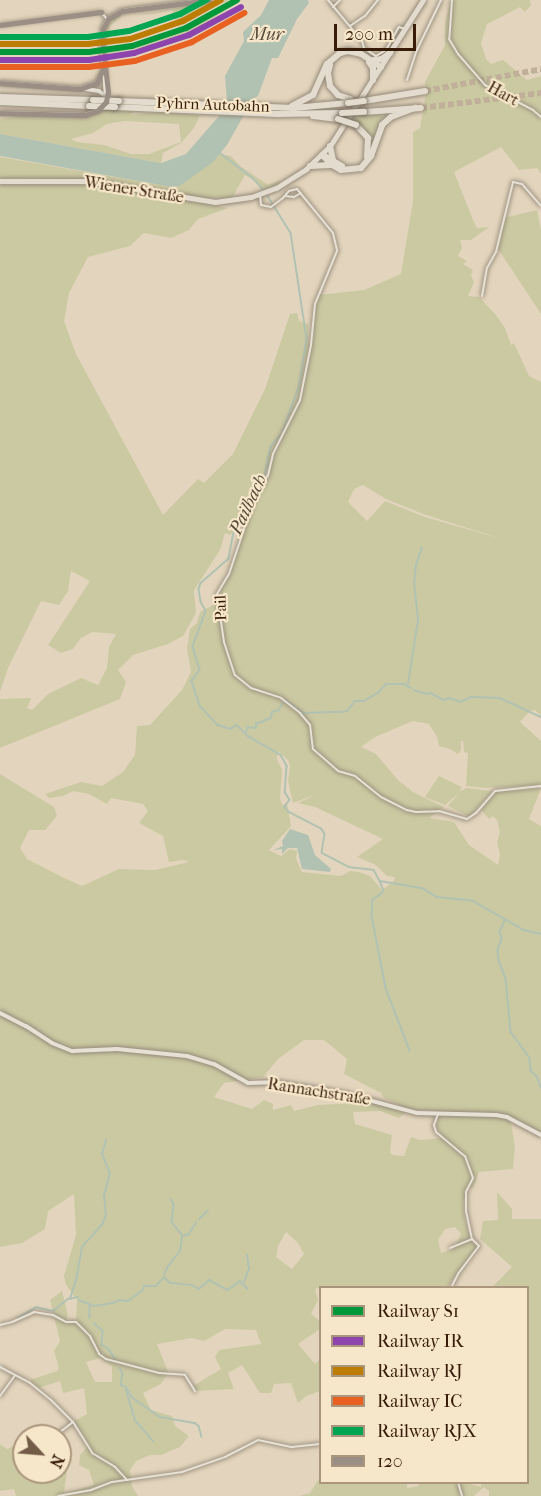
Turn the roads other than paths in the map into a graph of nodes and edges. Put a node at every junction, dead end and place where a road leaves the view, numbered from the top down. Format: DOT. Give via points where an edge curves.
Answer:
graph roads {
  1 [pos="209,0"];
  2 [pos="328,0"];
  3 [pos="340,0"];
  4 [pos="378,0"];
  5 [pos="423,0"];
  6 [pos="441,0"];
  7 [pos="452,0"];
  8 [pos="183,2"];
  9 [pos="333,7"];
  10 [pos="107,20"];
  11 [pos="0,25"];
  12 [pos="349,27"];
  13 [pos="405,29"];
  14 [pos="390,53"];
  15 [pos="371,61"];
  16 [pos="105,65"];
  17 [pos="381,67"];
  18 [pos="373,80"];
  19 [pos="407,80"];
  20 [pos="0,83"];
  21 [pos="80,89"];
  22 [pos="425,91"];
  23 [pos="0,95"];
  24 [pos="349,101"];
  25 [pos="0,102"];
  26 [pos="91,103"];
  27 [pos="117,104"];
  28 [pos="282,107"];
  29 [pos="99,110"];
  30 [pos="0,113"];
  31 [pos="304,114"];
  32 [pos="541,117"];
  33 [pos="330,146"];
  34 [pos="322,154"];
  35 [pos="332,163"];
  36 [pos="310,166"];
  37 [pos="0,181"];
  38 [pos="263,193"];
  39 [pos="301,193"];
  40 [pos="285,196"];
  41 [pos="541,206"];
  42 [pos="482,296"];
  43 [pos="541,786"];
  44 [pos="0,1013"];
  45 [pos="438,1114"];
  46 [pos="541,1135"];
  47 [pos="472,1239"];
  48 [pos="450,1248"];
  49 [pos="452,1286"];
  50 [pos="0,1325"];
  51 [pos="0,1368"];
  52 [pos="15,1375"];
  53 [pos="195,1390"];
  54 [pos="0,1396"];
  55 [pos="73,1422"];
  56 [pos="70,1424"];
  57 [pos="319,1444"];
  58 [pos="127,1480"];
  59 [pos="58,1496"];
  1 -- 8 [label="street"];
  2 -- 9 [label="street"];
  3 -- 9 [label="street"];
  4 -- 12 [label="street"];
  5 -- 13 [label="main road, Wiener Straße"];
  6 -- 19 [label="street"];
  7 -- 32 [label="street, Hart" via="449,39 458,54 485,85"];
  8 -- 10 [label="street" via="122,11"];
  9 -- 12 [label="street"];
  10 -- 11 [label="street" via="101,12"];
  10 -- 16 [label="street" via="102,33"];
  12 -- 13 [label="street" via="364,48 376,56 386,50 399,27"];
  13 -- 14 [label="main road, Wiener Straße"];
  14 -- 15 [label="highway"];
  14 -- 17 [label="main road, Wiener Straße"];
  15 -- 17 [label="highway"];
  15 -- 18 [label="highway"];
  15 -- 24 [label="highway" via="348,54 331,64 330,86"];
  15 -- 28 [label="highway" via="354,51 340,53 327,64 313,95"];
  16 -- 21 [label="street" via="97,83"];
  16 -- 21 [label="street" via="106,98 96,90"];
  17 -- 18 [label="main road, Wiener Straße"];
  18 -- 33 [label="main road, Wiener Straße"];
  20 -- 21 [label="street"];
  22 -- 24 [label="highway, Pyhrn Autobahn, bridge"];
  23 -- 26 [label="highway, Pyhrn Autobahn"];
  24 -- 28 [label="highway, Pyhrn Autobahn"];
  25 -- 26 [label="highway, Pyhrn Autobahn"];
  26 -- 27 [label="highway, Pyhrn Autobahn, bridge"];
  27 -- 28 [label="highway, Pyhrn Autobahn"];
  27 -- 31 [label="highway, Pyhrn Autobahn" via="183,111"];
  29 -- 30 [label="street" via="85,115"];
  31 -- 35 [label="highway, bridge" via="356,125 368,138 366,158 350,167"];
  31 -- 35 [label="highway, Pyhrn Autobahn, bridge" via="418,108 391,117 382,125 372,156 362,168 346,171"];
  33 -- 34 [label="main road, Wiener Straße"];
  33 -- 35 [label="highway"];
  34 -- 35 [label="highway"];
  34 -- 36 [label="main road, Wiener Straße"];
  35 -- 36 [label="highway"];
  36 -- 38 [label="main road, Wiener Straße"];
  37 -- 38 [label="main road, Wiener Straße" via="88,181 215,202"];
  38 -- 40 [label="street" via="261,205 271,207"];
  39 -- 40 [label="street"];
  39 -- 40 [label="street" via="291,190"];
  39 -- 43 [label="street, Pail" via="333,233 337,251 315,304 300,400 275,449 218,594 221,630 231,668 241,683 281,698 300,713 310,725 313,749 338,771 355,776 407,810 439,811 467,819 495,791"];
  41 -- 42 [label="street" via="522,183 513,182"];
  44 -- 45 [label="street, Rannachstraße" via="72,1051 117,1049 187,1056 214,1064 248,1083 278,1083 373,1100 410,1112"];
  45 -- 46 [label="street, Rannachstraße" via="502,1116"];
  45 -- 47 [label="street" via="436,1132 465,1156 474,1178 466,1195"];
  47 -- 48 [label="street"];
  47 -- 49 [label="street" via="479,1248"];
  50 -- 53 [label="street" via="34,1312 76,1322 106,1359 159,1373 185,1375"];
  51 -- 52 [label="street"];
  52 -- 54 [label="street"];
  52 -- 55 [label="street" via="39,1390"];
  55 -- 56 [label="street"];
  55 -- 58 [label="street" via="92,1453 110,1463"];
  57 -- 58 [label="street" via="292,1448 258,1440 182,1472"];
  58 -- 59 [label="street"];
}
